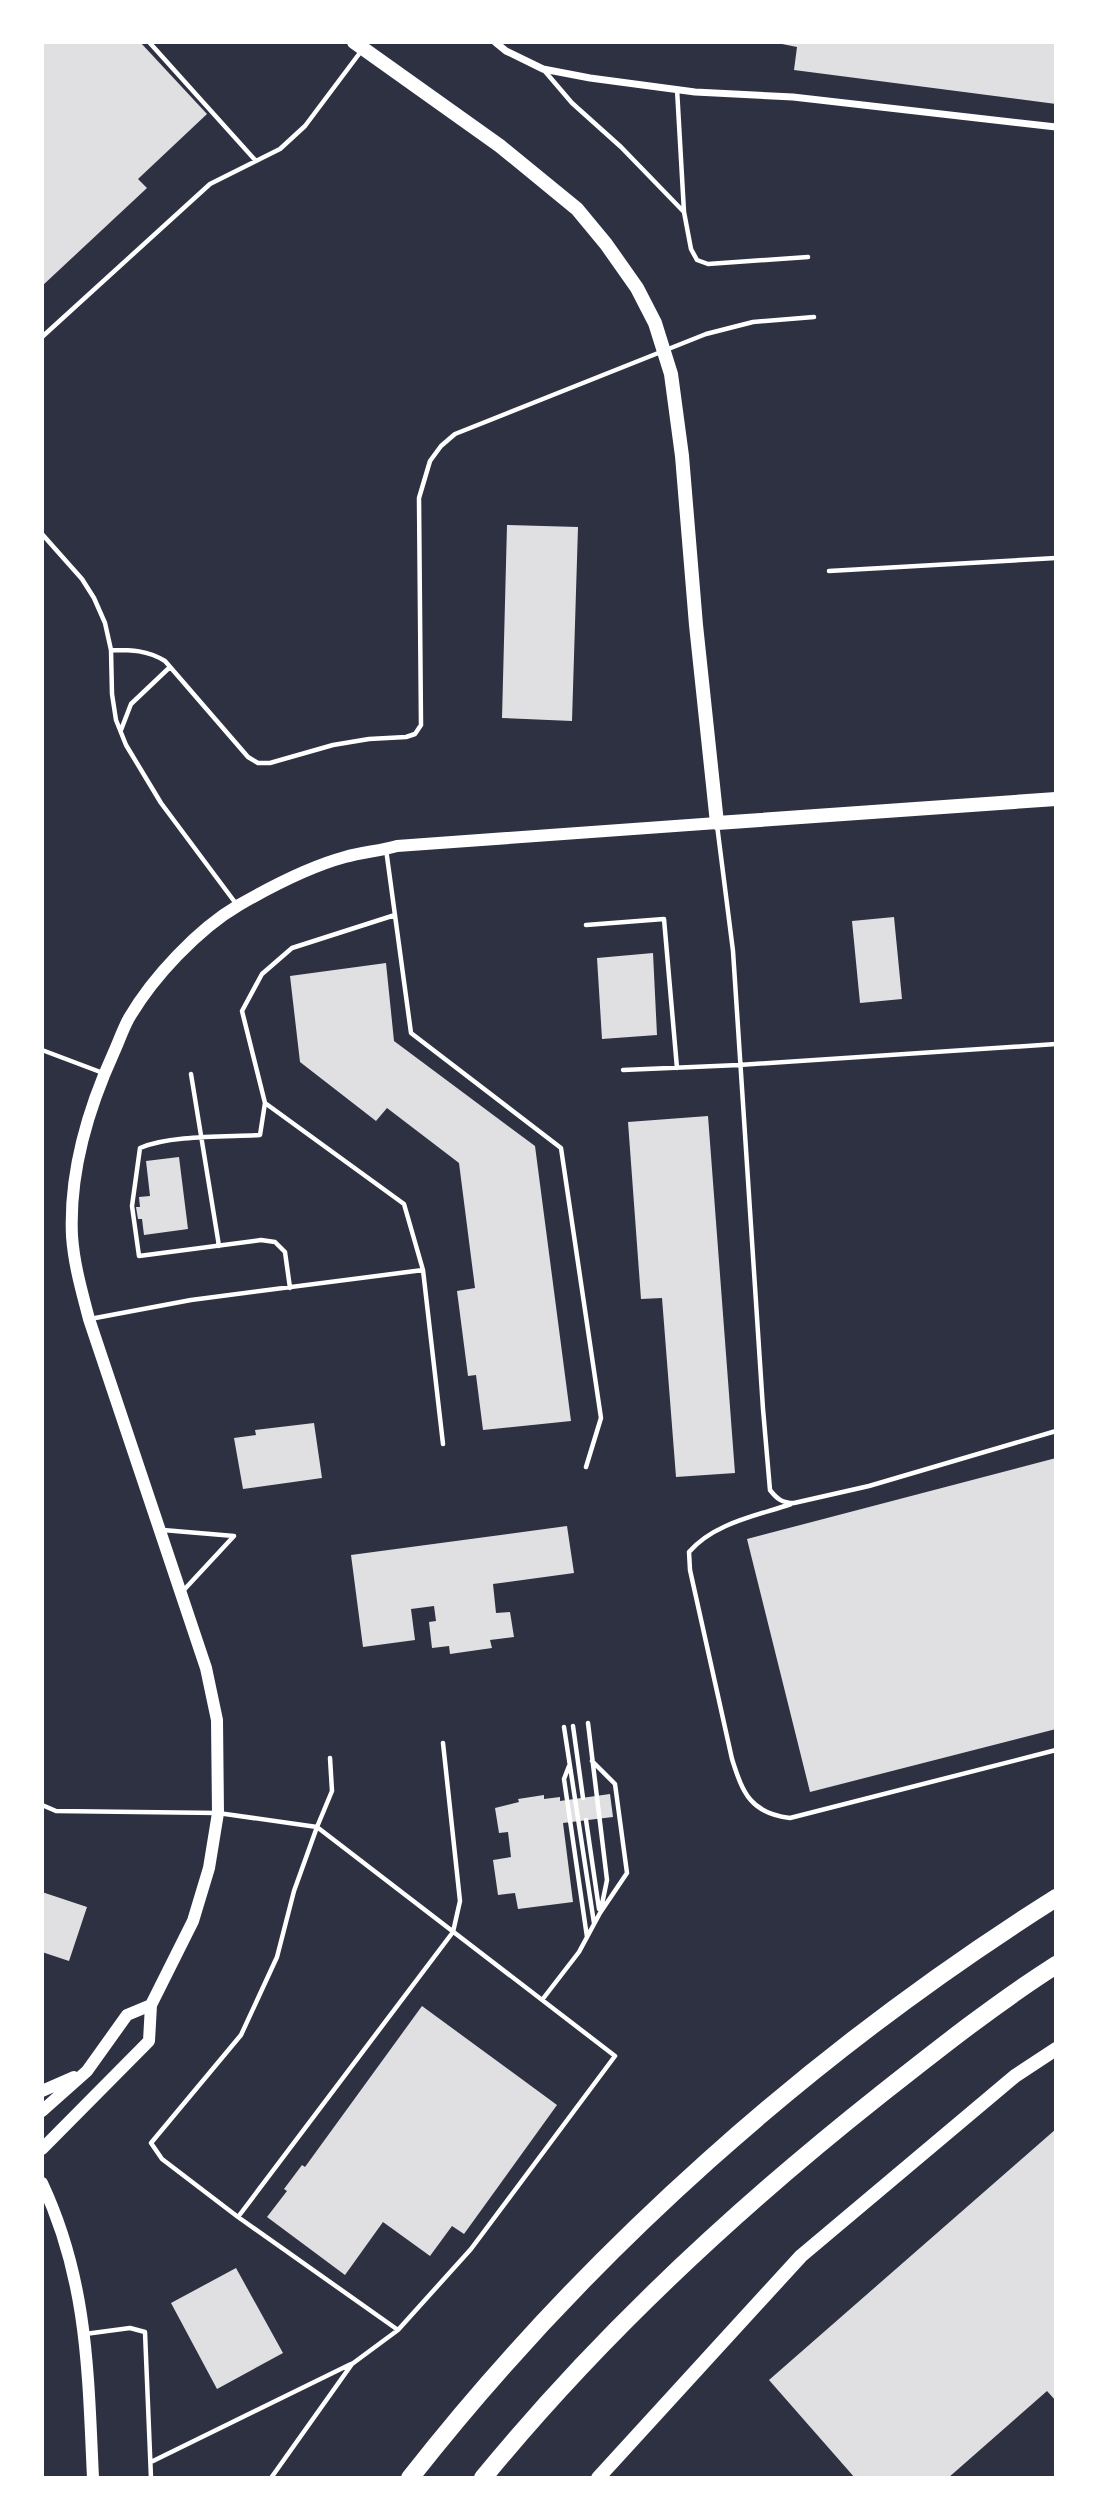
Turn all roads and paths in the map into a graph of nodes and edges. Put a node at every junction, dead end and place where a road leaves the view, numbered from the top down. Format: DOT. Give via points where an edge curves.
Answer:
graph roads {
  1 [pos="149,42"];
  2 [pos="495,42"];
  3 [pos="362,44"];
  4 [pos="543,69"];
  5 [pos="677,89"];
  6 [pos="1056,127"];
  7 [pos="256,161"];
  8 [pos="684,212"];
  9 [pos="808,257"];
  10 [pos="814,317"];
  11 [pos="42,337"];
  12 [pos="664,352"];
  13 [pos="42,534"];
  14 [pos="1056,558"];
  15 [pos="829,571"];
  16 [pos="111,650"];
  17 [pos="170,667"];
  18 [pos="120,730"];
  19 [pos="1056,799"];
  20 [pos="717,823"];
  21 [pos="386,849"];
  22 [pos="237,906"];
  23 [pos="395,915"];
  24 [pos="586,925"];
  25 [pos="1056,1044"];
  26 [pos="42,1049"];
  27 [pos="739,1065"];
  28 [pos="677,1068"];
  29 [pos="623,1070"];
  30 [pos="104,1073"];
  31 [pos="191,1074"];
  32 [pos="265,1103"];
  33 [pos="201,1138"];
  34 [pos="219,1246"];
  35 [pos="423,1270"];
  36 [pos="290,1288"];
  37 [pos="89,1319"];
  38 [pos="1056,1431"];
  39 [pos="443,1444"];
  40 [pos="586,1467"];
  41 [pos="794,1503"];
  42 [pos="159,1530"];
  43 [pos="181,1593"];
  44 [pos="588,1723"];
  45 [pos="573,1726"];
  46 [pos="564,1727"];
  47 [pos="443,1744"];
  48 [pos="1056,1750"];
  49 [pos="330,1758"];
  50 [pos="592,1761"];
  51 [pos="570,1764"];
  52 [pos="583,1798"];
  53 [pos="42,1805"];
  54 [pos="219,1813"];
  55 [pos="586,1820"];
  56 [pos="317,1827"];
  57 [pos="1056,1898"];
  58 [pos="600,1913"];
  59 [pos="594,1924"];
  60 [pos="453,1932"];
  61 [pos="587,1938"];
  62 [pos="1056,1965"];
  63 [pos="542,2000"];
  64 [pos="151,2005"];
  65 [pos="1056,2049"];
  66 [pos="87,2071"];
  67 [pos="42,2091"];
  68 [pos="42,2110"];
  69 [pos="42,2149"];
  70 [pos="42,2183"];
  71 [pos="238,2217"];
  72 [pos="398,2330"];
  73 [pos="85,2334"];
  74 [pos="352,2364"];
  75 [pos="151,2462"];
  76 [pos="93,2478"];
  77 [pos="151,2478"];
  78 [pos="271,2478"];
  79 [pos="410,2478"];
  80 [pos="483,2478"];
  81 [pos="598,2478"];
  1 -- 7 [label="lane"];
  2 -- 4 [label="street"];
  3 -- 7 [label="lane" via="305,126 279,149"];
  3 -- 12 [label="main road" via="576,209 637,288"];
  4 -- 5 [label="street"];
  4 -- 8 [label="lane"];
  5 -- 6 [label="street" via="793,97"];
  5 -- 8 [label="lane"];
  7 -- 11 [label="lane" via="210,184"];
  8 -- 9 [label="lane" via="691,249 697,260 708,264"];
  10 -- 12 [label="lane" via="736,325"];
  12 -- 17 [label="lane" via="455,434 430,461 419,498 421,725 415,734 333,745 270,763 258,762 248,757"];
  12 -- 20 [label="main road" via="682,456"];
  13 -- 16 [label="lane" via="94,598"];
  14 -- 15 [label="lane"];
  16 -- 17 [label="lane" via="151,653"];
  16 -- 18 [label="lane" via="112,694"];
  17 -- 18 [label="lane" via="131,704"];
  18 -- 22 [label="lane" via="161,803"];
  19 -- 20 [label="main road"];
  20 -- 21 [label="street"];
  20 -- 27 [label="lane" via="733,951"];
  21 -- 22 [label="street" via="311,868"];
  21 -- 23 [label="lane"];
  22 -- 30 [label="street" via="193,940 155,982 129,1019"];
  23 -- 32 [label="lane" via="292,948 262,974 242,1011"];
  23 -- 40 [label="lane" via="411,1033 561,1148 601,1418"];
  24 -- 28 [label="lane" via="664,919"];
  25 -- 27 [label="lane"];
  26 -- 30 [label="lane"];
  27 -- 28 [label="lane"];
  27 -- 41 [label="lane" via="771,1490 776,1498"];
  28 -- 29 [label="lane"];
  30 -- 37 [label="street" via="84,1134 73,1207 76,1269"];
  31 -- 33 [label="lane"];
  32 -- 33 [label="lane" via="260,1135"];
  32 -- 35 [label="lane" via="404,1204"];
  33 -- 34 [label="lane"];
  33 -- 34 [label="lane" via="140,1148 132,1206 139,1256"];
  34 -- 36 [label="lane" via="275,1242 285,1252"];
  35 -- 36 [label="lane"];
  35 -- 39 [label="lane"];
  36 -- 37 [label="lane"];
  37 -- 42 [label="street"];
  38 -- 41 [label="lane"];
  41 -- 48 [label="lane" via="716,1529 689,1552 732,1759 739,1783 752,1803 770,1815 790,1818"];
  42 -- 43 [label="street"];
  42 -- 43 [label="lane" via="234,1536"];
  43 -- 54 [label="street" via="206,1668 217,1720"];
  44 -- 50 [label="lane"];
  45 -- 52 [label="lane"];
  46 -- 51 [label="lane"];
  47 -- 60 [label="lane" via="460,1901"];
  49 -- 56 [label="lane" via="332,1791"];
  50 -- 58 [label="lane" via="607,1880"];
  50 -- 58 [label="lane" via="615,1784 627,1873"];
  51 -- 59 [label="lane"];
  51 -- 61 [label="lane" via="564,1779"];
  53 -- 54 [label="lane" via="56,1811"];
  54 -- 56 [label="lane"];
  54 -- 64 [label="street" via="193,1921"];
  55 -- 58 [label="lane"];
  56 -- 60 [label="lane"];
  56 -- 71 [label="lane" via="293,1891 277,1957 241,2035 151,2143 162,2159"];
  57 -- 79 [label="highway" via="908,1998 684,2183 559,2306 451,2425"];
  58 -- 59 [label="lane"];
  59 -- 61 [label="lane"];
  60 -- 63 [label="lane"];
  60 -- 71 [label="lane"];
  61 -- 63 [label="lane"];
  62 -- 80 [label="highway" via="808,2151 709,2239 597,2348"];
  63 -- 72 [label="lane" via="615,2056 471,2249"];
  64 -- 66 [label="street" via="127,2015"];
  64 -- 69 [label="street" via="149,2041"];
  65 -- 81 [label="main road" via="1015,2076 800,2256"];
  66 -- 67 [label="street"];
  66 -- 68 [label="street"];
  70 -- 73 [label="street" via="62,2230"];
  71 -- 72 [label="lane"];
  72 -- 74 [label="lane"];
  73 -- 75 [label="lane" via="131,2328 145,2332"];
  73 -- 76 [label="street"];
  74 -- 75 [label="lane"];
  74 -- 78 [label="lane"];
  75 -- 77 [label="lane"];
}
